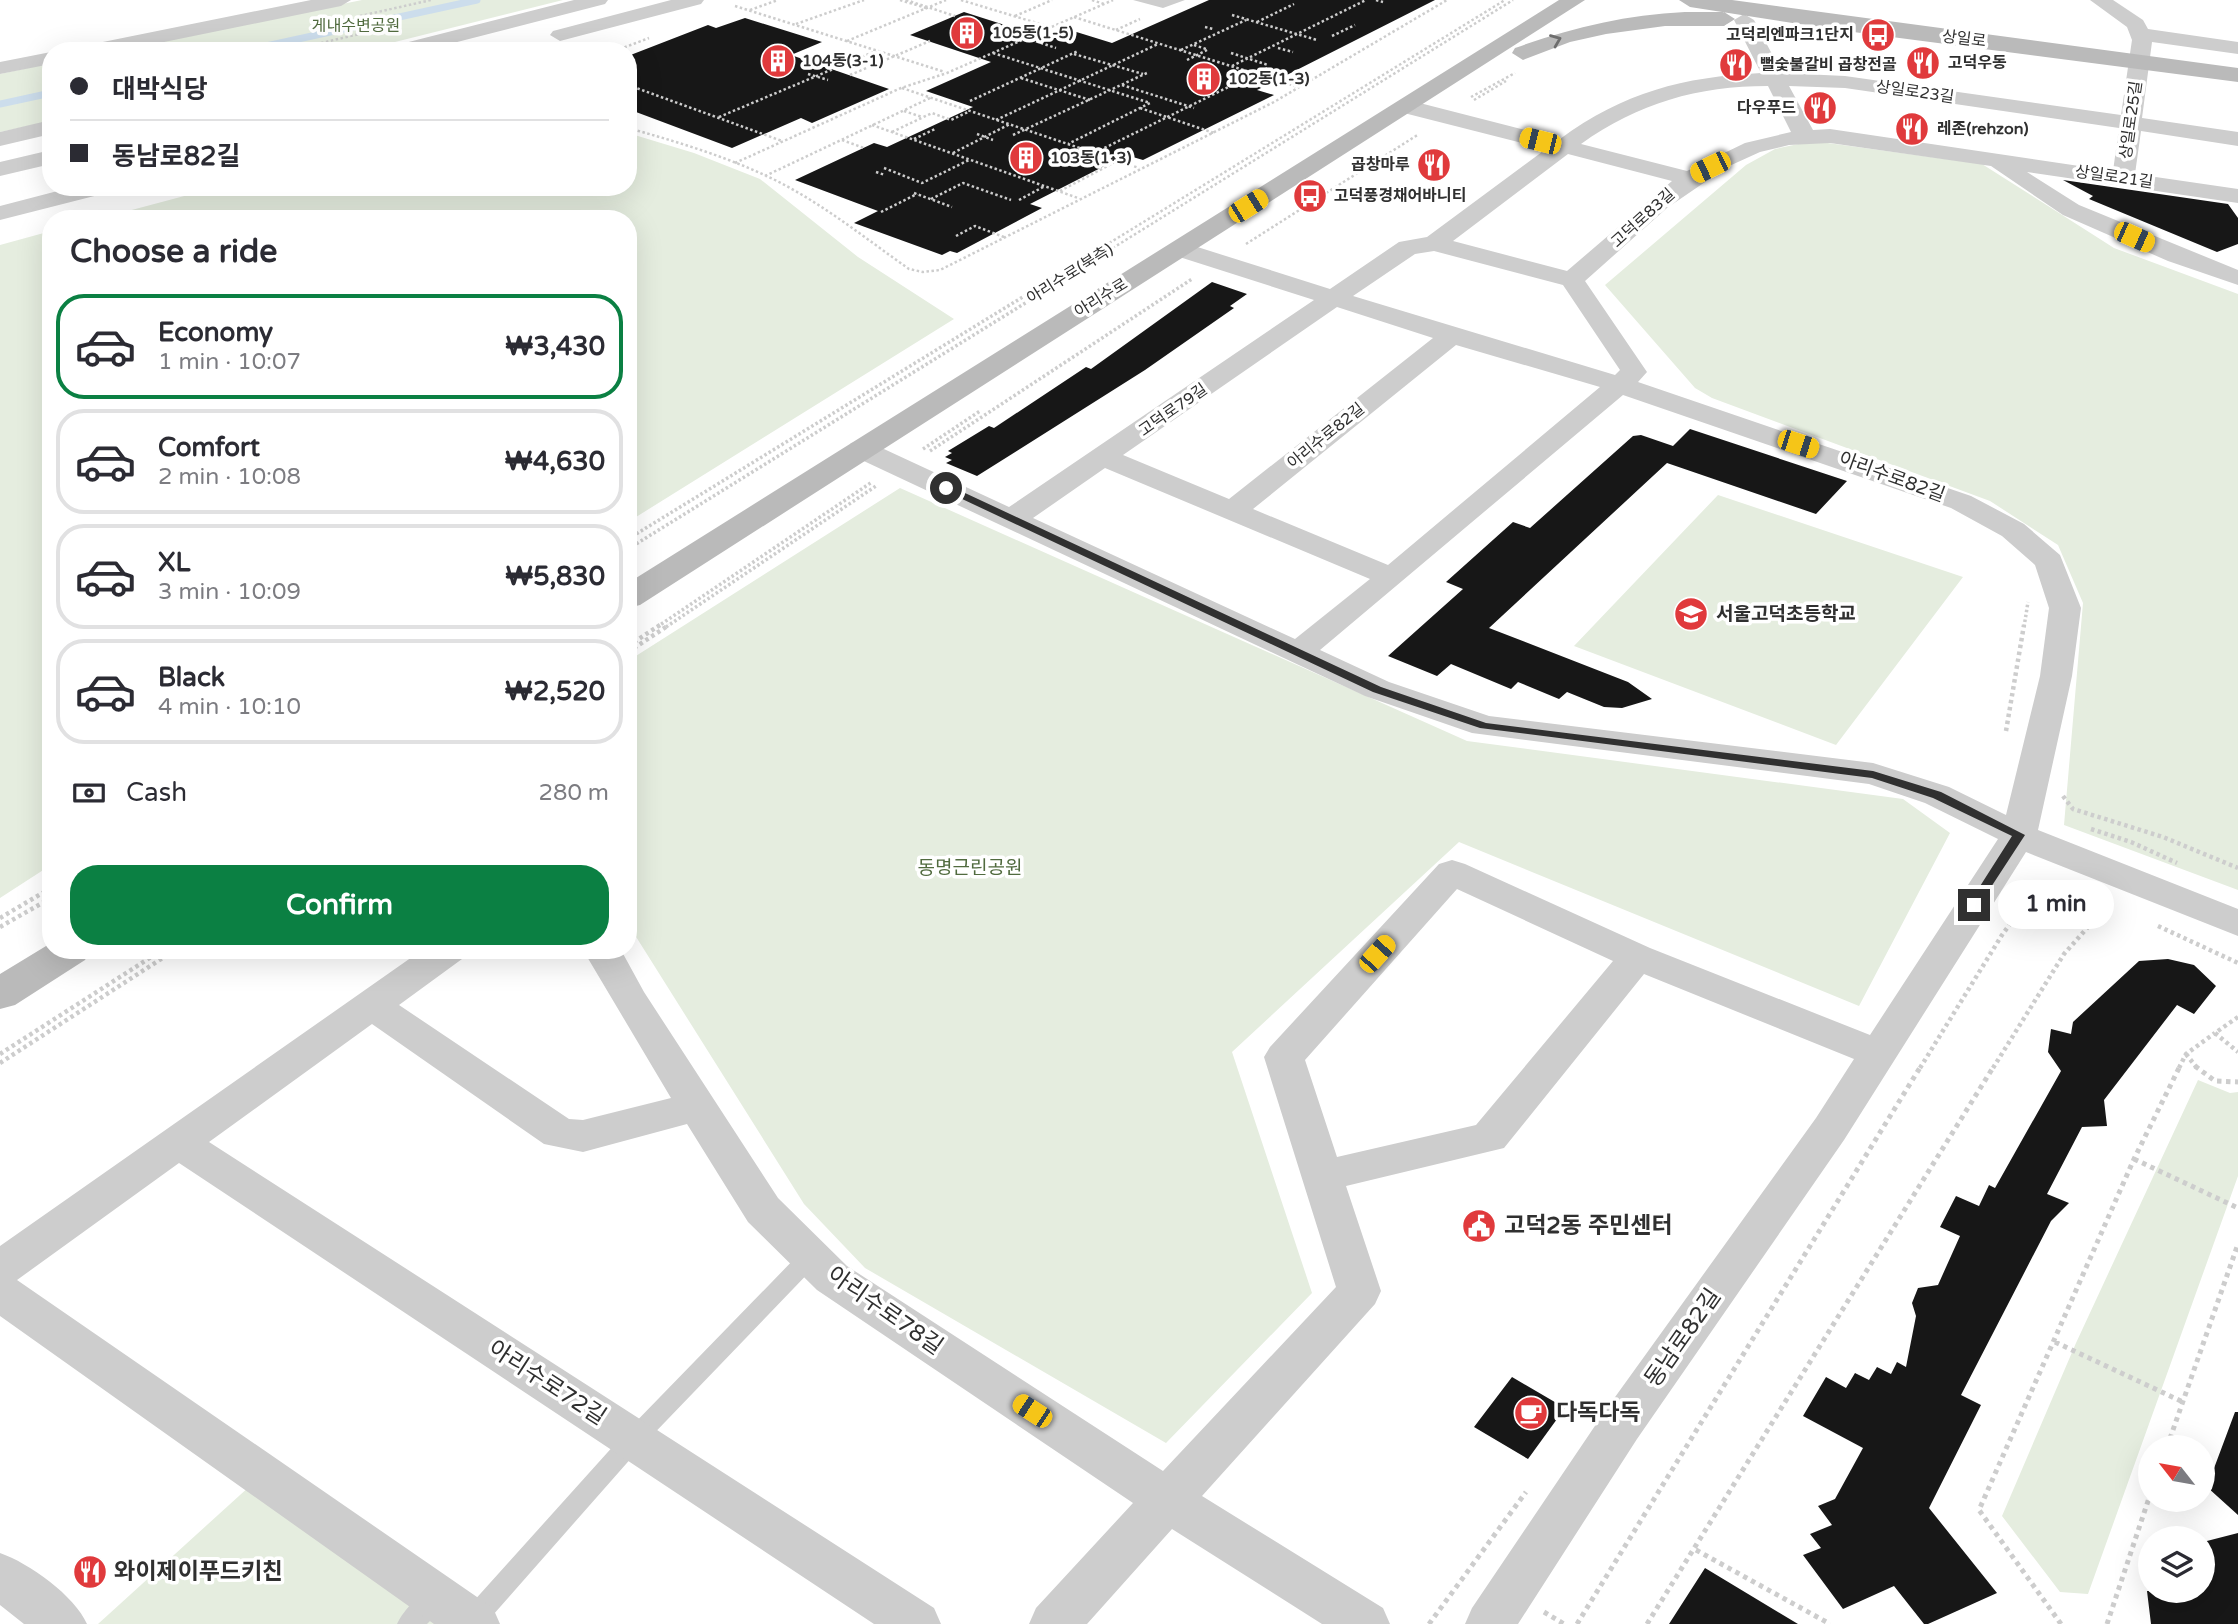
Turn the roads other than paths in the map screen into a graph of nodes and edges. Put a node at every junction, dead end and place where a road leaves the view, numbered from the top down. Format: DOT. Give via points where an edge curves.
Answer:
graph roads {
  1 [pos="341,0"];
  2 [pos="598,0"];
  3 [pos="694,0"];
  4 [pos="1138,0"];
  5 [pos="1180,0"];
  6 [pos="1574,0"];
  7 [pos="1690,0"];
  8 [pos="2100,0"];
  9 [pos="1747,10"];
  10 [pos="1838,23"];
  11 [pos="2140,34"];
  12 [pos="544,39"];
  13 [pos="133,42"];
  14 [pos="432,42"];
  15 [pos="2238,48"];
  16 [pos="42,60"];
  17 [pos="2138,61"];
  18 [pos="0,68"];
  19 [pos="1467,68"];
  20 [pos="2238,75"];
  21 [pos="1772,78"];
  22 [pos="1408,107"];
  23 [pos="2130,123"];
  24 [pos="42,129"];
  25 [pos="1804,135"];
  26 [pos="0,139"];
  27 [pos="2238,139"];
  28 [pos="1564,147"];
  29 [pos="42,159"];
  30 [pos="1990,159"];
  31 [pos="0,169"];
  32 [pos="1687,178"];
  33 [pos="2123,178"];
  34 [pos="67,196"];
  35 [pos="2238,196"];
  36 [pos="0,213"];
  37 [pos="1434,244"];
  38 [pos="1179,248"];
  39 [pos="2238,278"];
  40 [pos="1572,281"];
  41 [pos="1334,298"];
  42 [pos="1452,336"];
  43 [pos="1618,384"];
  44 [pos="861,449"];
  45 [pos="1105,458"];
  46 [pos="1234,510"];
  47 [pos="1010,520"];
  48 [pos="1392,577"];
  49 [pos="637,592"];
  50 [pos="1298,652"];
  51 [pos="2019,835"];
  52 [pos="2238,923"];
  53 [pos="1637,957"];
  54 [pos="56,959"];
  55 [pos="436,959"];
  56 [pos="607,959"];
  57 [pos="0,994"];
  58 [pos="372,1005"];
  59 [pos="1877,1053"];
  60 [pos="697,1106"];
  61 [pos="178,1142"];
  62 [pos="1322,1176"];
  63 [pos="810,1257"];
  64 [pos="0,1269"];
  65 [pos="0,1292"];
  66 [pos="633,1440"];
  67 [pos="1166,1499"];
  68 [pos="0,1574"];
  69 [pos="448,1617"];
  70 [pos="62,1624"];
  71 [pos="916,1624"];
  72 [pos="1054,1624"];
  73 [pos="1365,1624"];
  74 [pos="1490,1624"];
  1 -- 13 [label="street"];
  2 -- 14 [label="street"];
  3 -- 12 [label="street"];
  4 -- 5 [label="lane" via="1163,5"];
  6 -- 19 [label="main road, 아리수로"];
  7 -- 10 [label="main road, 상일로"];
  8 -- 11 [label="street" via="2125,14"];
  9 -- 10 [label="main road"];
  19 -- 9 [label="main road, one-way" via="1602,28"];
  9 -- 21 [label="street"];
  10 -- 17 [label="main road, 상일로"];
  11 -- 15 [label="street"];
  11 -- 17 [label="street, 상일로25길"];
  16 -- 18 [label="street"];
  17 -- 20 [label="main road, 상일로"];
  17 -- 23 [label="street, 상일로25길"];
  19 -- 22 [label="main road, 아리수로"];
  21 -- 23 [label="street, 상일로23길" via="1845,82"];
  21 -- 25 [label="street"];
  21 -- 28 [label="street, 상일로23길" via="1687,87 1644,100 1624,107"];
  22 -- 28 [label="street"];
  22 -- 38 [label="main road, 아리수로"];
  23 -- 27 [label="street, 상일로23길"];
  23 -- 33 [label="street, 상일로25길"];
  24 -- 26 [label="street"];
  25 -- 30 [label="street, 고덕로83길"];
  25 -- 32 [label="street, 고덕로83길" via="1762,142"];
  28 -- 32 [label="street"];
  28 -- 37 [label="street"];
  29 -- 31 [label="street"];
  30 -- 33 [label="street, 상일로21길"];
  30 -- 39 [label="street, 고덕로83길" via="2071,210"];
  32 -- 40 [label="street, 고덕로83길"];
  33 -- 35 [label="street, 상일로21길"];
  34 -- 36 [label="street"];
  37 -- 40 [label="street"];
  37 -- 41 [label="street" via="1408,247"];
  38 -- 41 [label="street, 아리수로82길"];
  38 -- 44 [label="main road, 아리수로"];
  40 -- 43 [label="street" via="1634,372"];
  41 -- 42 [label="street, 아리수로82길"];
  41 -- 45 [label="street, 고덕로79길"];
  42 -- 43 [label="street, 아리수로82길"];
  42 -- 46 [label="street, 아리수로82길"];
  43 -- 48 [label="street"];
  43 -- 51 [label="street, 아리수로82길" via="1961,502 2013,530 2049,561 2065,608 2056,676"];
  44 -- 47 [label="street" via="911,460"];
  44 -- 49 [label="main road, 아리수로"];
  45 -- 46 [label="street"];
  45 -- 47 [label="street, 고덕로79길"];
  46 -- 48 [label="street"];
  47 -- 50 [label="street"];
  48 -- 50 [label="street"];
  50 -- 51 [label="street" via="1377,690 1484,726 1873,774 1937,795"];
  51 -- 52 [label="street"];
  51 -- 59 [label="street, 동남로82길"];
  53 -- 59 [label="street"];
  53 -- 62 [label="street" via="1489,1137"];
  53 -- 62 [label="street" via="1452,872 1284,1058"];
  54 -- 57 [label="main road"];
  55 -- 58 [label="street"];
  56 -- 60 [label="street, 아리수로78길"];
  58 -- 60 [label="street" via="559,1133 583,1136"];
  58 -- 61 [label="street"];
  59 -- 74 [label="street, 동남로82길" via="1830,1129 1621,1425"];
  60 -- 63 [label="street, 아리수로78길" via="762,1210"];
  61 -- 64 [label="street"];
  61 -- 66 [label="street, 아리수로72길"];
  62 -- 67 [label="street" via="1359,1291"];
  63 -- 66 [label="lane"];
  63 -- 67 [label="street, 아리수로78길" via="832,1278"];
  65 -- 69 [label="street"];
  66 -- 69 [label="lane"];
  66 -- 71 [label="street, 아리수로72길"];
  67 -- 72 [label="street"];
  67 -- 73 [label="street, 아리수로78길"];
  68 -- 70 [label="street"];
}
